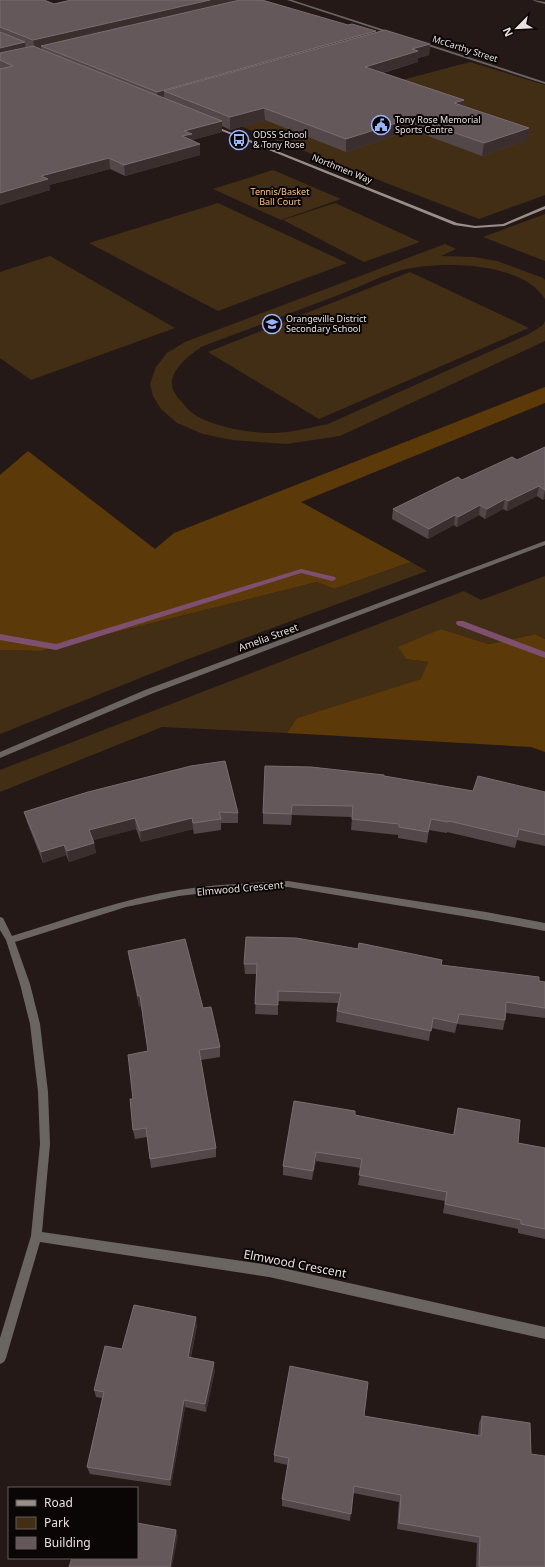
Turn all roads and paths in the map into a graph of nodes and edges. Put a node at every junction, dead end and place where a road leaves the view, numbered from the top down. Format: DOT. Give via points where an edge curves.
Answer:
graph roads {
  1 [pos="289,0"];
  2 [pos="535,0"];
  3 [pos="545,3"];
  4 [pos="388,37"];
  5 [pos="417,41"];
  6 [pos="545,83"];
  7 [pos="209,124"];
  8 [pos="545,207"];
  9 [pos="545,543"];
  10 [pos="0,754"];
  11 [pos="0,921"];
  12 [pos="545,927"];
  13 [pos="10,940"];
  14 [pos="36,1236"];
  15 [pos="545,1333"];
  16 [pos="0,1358"];
  1 -- 4 [label="street" via="396,35"];
  2 -- 3 [label="street"];
  5 -- 6 [label="street, McCarthy Street"];
  7 -- 8 [label="street, Northmen Way" via="453,223 475,227 504,225"];
  9 -- 10 [label="street, Amelia Street" via="148,692"];
  11 -- 13 [label="street"];
  12 -- 13 [label="street, Elmwood Crescent" via="288,884 179,893 141,901"];
  13 -- 14 [label="street" via="35,1024 43,1092 45,1144"];
  14 -- 15 [label="street, Elmwood Crescent" via="269,1271"];
  14 -- 16 [label="street"];
}
